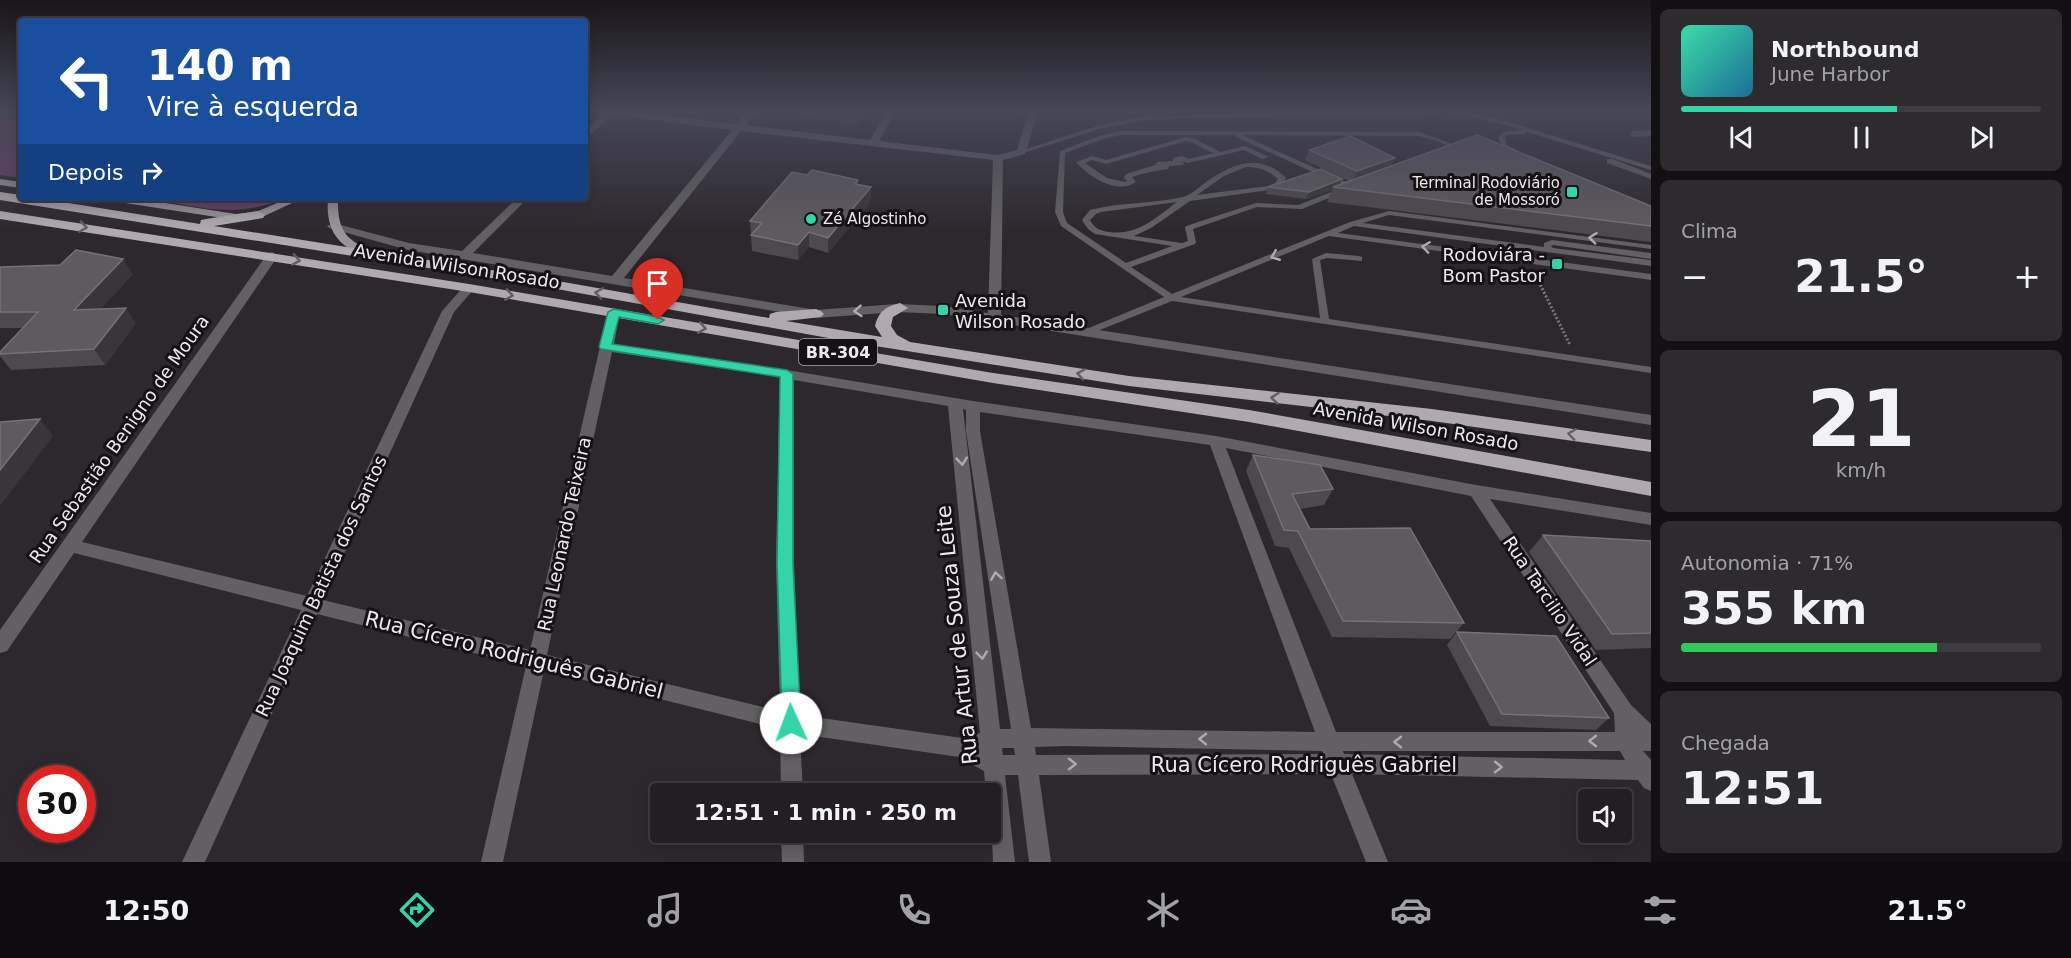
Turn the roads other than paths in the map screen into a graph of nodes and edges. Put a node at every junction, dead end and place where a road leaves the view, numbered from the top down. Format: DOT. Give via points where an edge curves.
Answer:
graph roads {
  1 [pos="721,150"];
  2 [pos="934,150"];
  3 [pos="1027,150"];
  4 [pos="1067,150"];
  5 [pos="1147,150"];
  6 [pos="1212,150"];
  7 [pos="1235,150"];
  8 [pos="1250,150"];
  9 [pos="1273,150"];
  10 [pos="1452,150"];
  11 [pos="1512,150"];
  12 [pos="1582,150"];
  13 [pos="1592,150"];
  14 [pos="1021,152"];
  15 [pos="1279,153"];
  16 [pos="1219,154"];
  17 [pos="1524,156"];
  18 [pos="1265,157"];
  19 [pos="1436,157"];
  20 [pos="999,158"];
  21 [pos="1236,165"];
  22 [pos="1651,168"];
  23 [pos="1651,177"];
  24 [pos="0,182"];
  25 [pos="1362,184"];
  26 [pos="1352,188"];
  27 [pos="18,191"];
  28 [pos="18,194"];
  29 [pos="0,196"];
  30 [pos="1187,199"];
  31 [pos="58,201"];
  32 [pos="131,201"];
  33 [pos="291,201"];
  34 [pos="333,201"];
  35 [pos="520,201"];
  36 [pos="0,215"];
  37 [pos="258,215"];
  38 [pos="1353,224"];
  39 [pos="177,225"];
  40 [pos="333,226"];
  41 [pos="1329,234"];
  42 [pos="1127,237"];
  43 [pos="1184,245"];
  44 [pos="1651,247"];
  45 [pos="1549,249"];
  46 [pos="272,256"];
  47 [pos="375,256"];
  48 [pos="464,256"];
  49 [pos="1651,256"];
  50 [pos="1359,259"];
  51 [pos="1651,263"];
  52 [pos="1125,266"];
  53 [pos="1651,277"];
  54 [pos="615,281"];
  55 [pos="469,288"];
  56 [pos="1171,298"];
  57 [pos="900,308"];
  58 [pos="614,312"];
  59 [pos="816,314"];
  60 [pos="743,318"];
  61 [pos="994,318"];
  62 [pos="1324,321"];
  63 [pos="1087,332"];
  64 [pos="908,346"];
  65 [pos="606,347"];
  66 [pos="1651,370"];
  67 [pos="787,374"];
  68 [pos="964,404"];
  69 [pos="1651,420"];
  70 [pos="1616,439"];
  71 [pos="1216,441"];
  72 [pos="1651,446"];
  73 [pos="1651,454"];
  74 [pos="1650,489"];
  75 [pos="1476,490"];
  76 [pos="1651,519"];
  77 [pos="69,545"];
  78 [pos="312,605"];
  79 [pos="0,645"];
  80 [pos="537,660"];
  81 [pos="1624,711"];
  82 [pos="791,723"];
  83 [pos="1022,738"];
  84 [pos="990,739"];
  85 [pos="1651,739"];
  86 [pos="1625,741"];
  87 [pos="1329,742"];
  88 [pos="962,748"];
  89 [pos="1027,764"];
  90 [pos="1338,764"];
  91 [pos="993,765"];
  92 [pos="1649,773"];
  93 [pos="792,783"];
  94 [pos="792,843"];
  95 [pos="193,862"];
  96 [pos="492,862"];
  97 [pos="793,862"];
  98 [pos="1004,862"];
  99 [pos="1040,862"];
  100 [pos="1377,862"];
  1 -- 54 [label="street"];
  2 -- 20 [label="street"];
  3 -- 14 [label="lane"];
  4 -- 52 [label="lane" via="1062,152 1060,219"];
  5 -- 16 [label="lane" via="1106,162 1092,158 1080,162 1118,186 1130,184 1128,176 1180,163 1176,160 1181,158 1188,161"];
  6 -- 16 [label="lane"];
  7 -- 16 [label="lane"];
  8 -- 18 [label="lane"];
  9 -- 15 [label="lane"];
  10 -- 19 [label="lane"];
  11 -- 17 [label="lane"];
  12 -- 23 [label="lane"];
  13 -- 22 [label="lane"];
  14 -- 20 [label="street"];
  15 -- 18 [label="lane"];
  15 -- 26 [label="lane"];
  18 -- 21 [label="lane"];
  20 -- 61 [label="street"];
  21 -- 30 [label="lane"];
  21 -- 30 [label="lane" via="1266,167 1278,173 1282,182 1269,188"];
  24 -- 27 [label="main road"];
  25 -- 26 [label="lane"];
  26 -- 43 [label="lane" via="1299,207 1256,205 1189,228 1192,242"];
  28 -- 29 [label="highway, Avenida Wilson Rosado / BR-304"];
  30 -- 42 [label="lane"];
  30 -- 42 [label="lane" via="1100,210 1088,216 1088,225 1099,233"];
  31 -- 39 [label="highway, Avenida Wilson Rosado / BR-304"];
  32 -- 37 [label="main road" via="226,216"];
  33 -- 37 [label="main road"];
  34 -- 40 [label="main road"];
  35 -- 48 [label="street"];
  36 -- 46 [label="highway, Avenida Wilson Rosado / BR-304, one-way"];
  37 -- 39 [label="highway"];
  38 -- 41 [label="lane"];
  44 -- 38 [label="lane, one-way" via="1400,213 1381,214"];
  38 -- 45 [label="lane"];
  39 -- 47 [label="highway, Avenida Wilson Rosado / BR-304"];
  40 -- 47 [label="main road" via="354,249"];
  40 -- 48 [label="street"];
  53 -- 41 [label="lane, one-way"];
  41 -- 56 [label="lane, one-way"];
  42 -- 43 [label="lane"];
  43 -- 52 [label="lane"];
  45 -- 49 [label="lane" via="1547,245 1552,242"];
  45 -- 51 [label="lane"];
  46 -- 55 [label="highway, Avenida Wilson Rosado / BR-304, one-way"];
  46 -- 77 [label="street, Rua Sebastião Benigno de Moura"];
  60 -- 47 [label="highway, Avenida Wilson Rosado / BR-304, one-way"];
  48 -- 54 [label="street"];
  50 -- 62 [label="lane" via="1326,255 1316,259"];
  52 -- 56 [label="lane"];
  54 -- 59 [label="street"];
  55 -- 58 [label="highway, Avenida Wilson Rosado / BR-304, one-way"];
  55 -- 78 [label="street, Rua Joaquim Batista dos Santos" via="448,311"];
  56 -- 62 [label="lane"];
  56 -- 63 [label="lane"];
  57 -- 59 [label="street, one-way"];
  57 -- 61 [label="street"];
  57 -- 64 [label="highway" via="886,314 883,326 891,338"];
  58 -- 65 [label="street, Rua Leonardo Teixeira"];
  58 -- 74 [label="highway, Avenida Wilson Rosado / BR-304, one-way" via="993,378 1249,416"];
  59 -- 60 [label="highway"];
  60 -- 64 [label="highway, Avenida Wilson Rosado / BR-304"];
  61 -- 63 [label="street"];
  62 -- 66 [label="lane"];
  63 -- 69 [label="street"];
  70 -- 64 [label="highway, Avenida Wilson Rosado / BR-304, one-way" via="1129,381"];
  65 -- 67 [label="street"];
  65 -- 80 [label="street, Rua Leonardo Teixeira"];
  67 -- 68 [label="street"];
  67 -- 82 [label="street" via="785,563"];
  68 -- 71 [label="street"];
  83 -- 68 [label="street, one-way" via="973,431"];
  68 -- 84 [label="street, Rua Artur de Souza Leite, one-way"];
  70 -- 72 [label="highway, Avenida Wilson Rosado / BR-304"];
  70 -- 73 [label="highway"];
  71 -- 75 [label="street"];
  71 -- 87 [label="street"];
  75 -- 76 [label="street"];
  75 -- 81 [label="street, Rua Tarcilio Vidal"];
  77 -- 78 [label="street, Rua Cícero Rodriguês Gabriel"];
  77 -- 79 [label="street, Rua Sebastião Benigno de Moura"];
  78 -- 80 [label="street, Rua Cícero Rodriguês Gabriel"];
  78 -- 95 [label="street, Rua Joaquim Batista dos Santos"];
  80 -- 82 [label="street, Rua Cícero Rodriguês Gabriel"];
  80 -- 96 [label="street, Rua Leonardo Teixeira"];
  81 -- 85 [label="street, Rua Tarcilio Vidal"];
  81 -- 86 [label="street"];
  82 -- 88 [label="street, Rua Cícero Rodriguês Gabriel"];
  82 -- 93 [label="street"];
  83 -- 84 [label="street, Rua Cícero Rodriguês Gabriel"];
  87 -- 83 [label="street, Rua Cícero Rodriguês Gabriel, one-way"];
  83 -- 89 [label="street"];
  84 -- 88 [label="street, Rua Cícero Rodriguês Gabriel"];
  84 -- 91 [label="street, Rua Artur de Souza Leite"];
  85 -- 86 [label="street, Rua Cícero Rodriguês Gabriel"];
  86 -- 87 [label="street, Rua Cícero Rodriguês Gabriel, one-way"];
  86 -- 92 [label="street"];
  87 -- 90 [label="street"];
  88 -- 91 [label="street, Rua Cícero Rodriguês Gabriel"];
  89 -- 90 [label="street, Rua Cícero Rodriguês Gabriel, one-way"];
  89 -- 91 [label="street, Rua Cícero Rodriguês Gabriel"];
  89 -- 99 [label="street"];
  90 -- 92 [label="street, Rua Cícero Rodriguês Gabriel, one-way"];
  90 -- 100 [label="street"];
  91 -- 98 [label="street, Rua Artur de Souza Leite"];
  94 -- 97 [label="street"];
}
